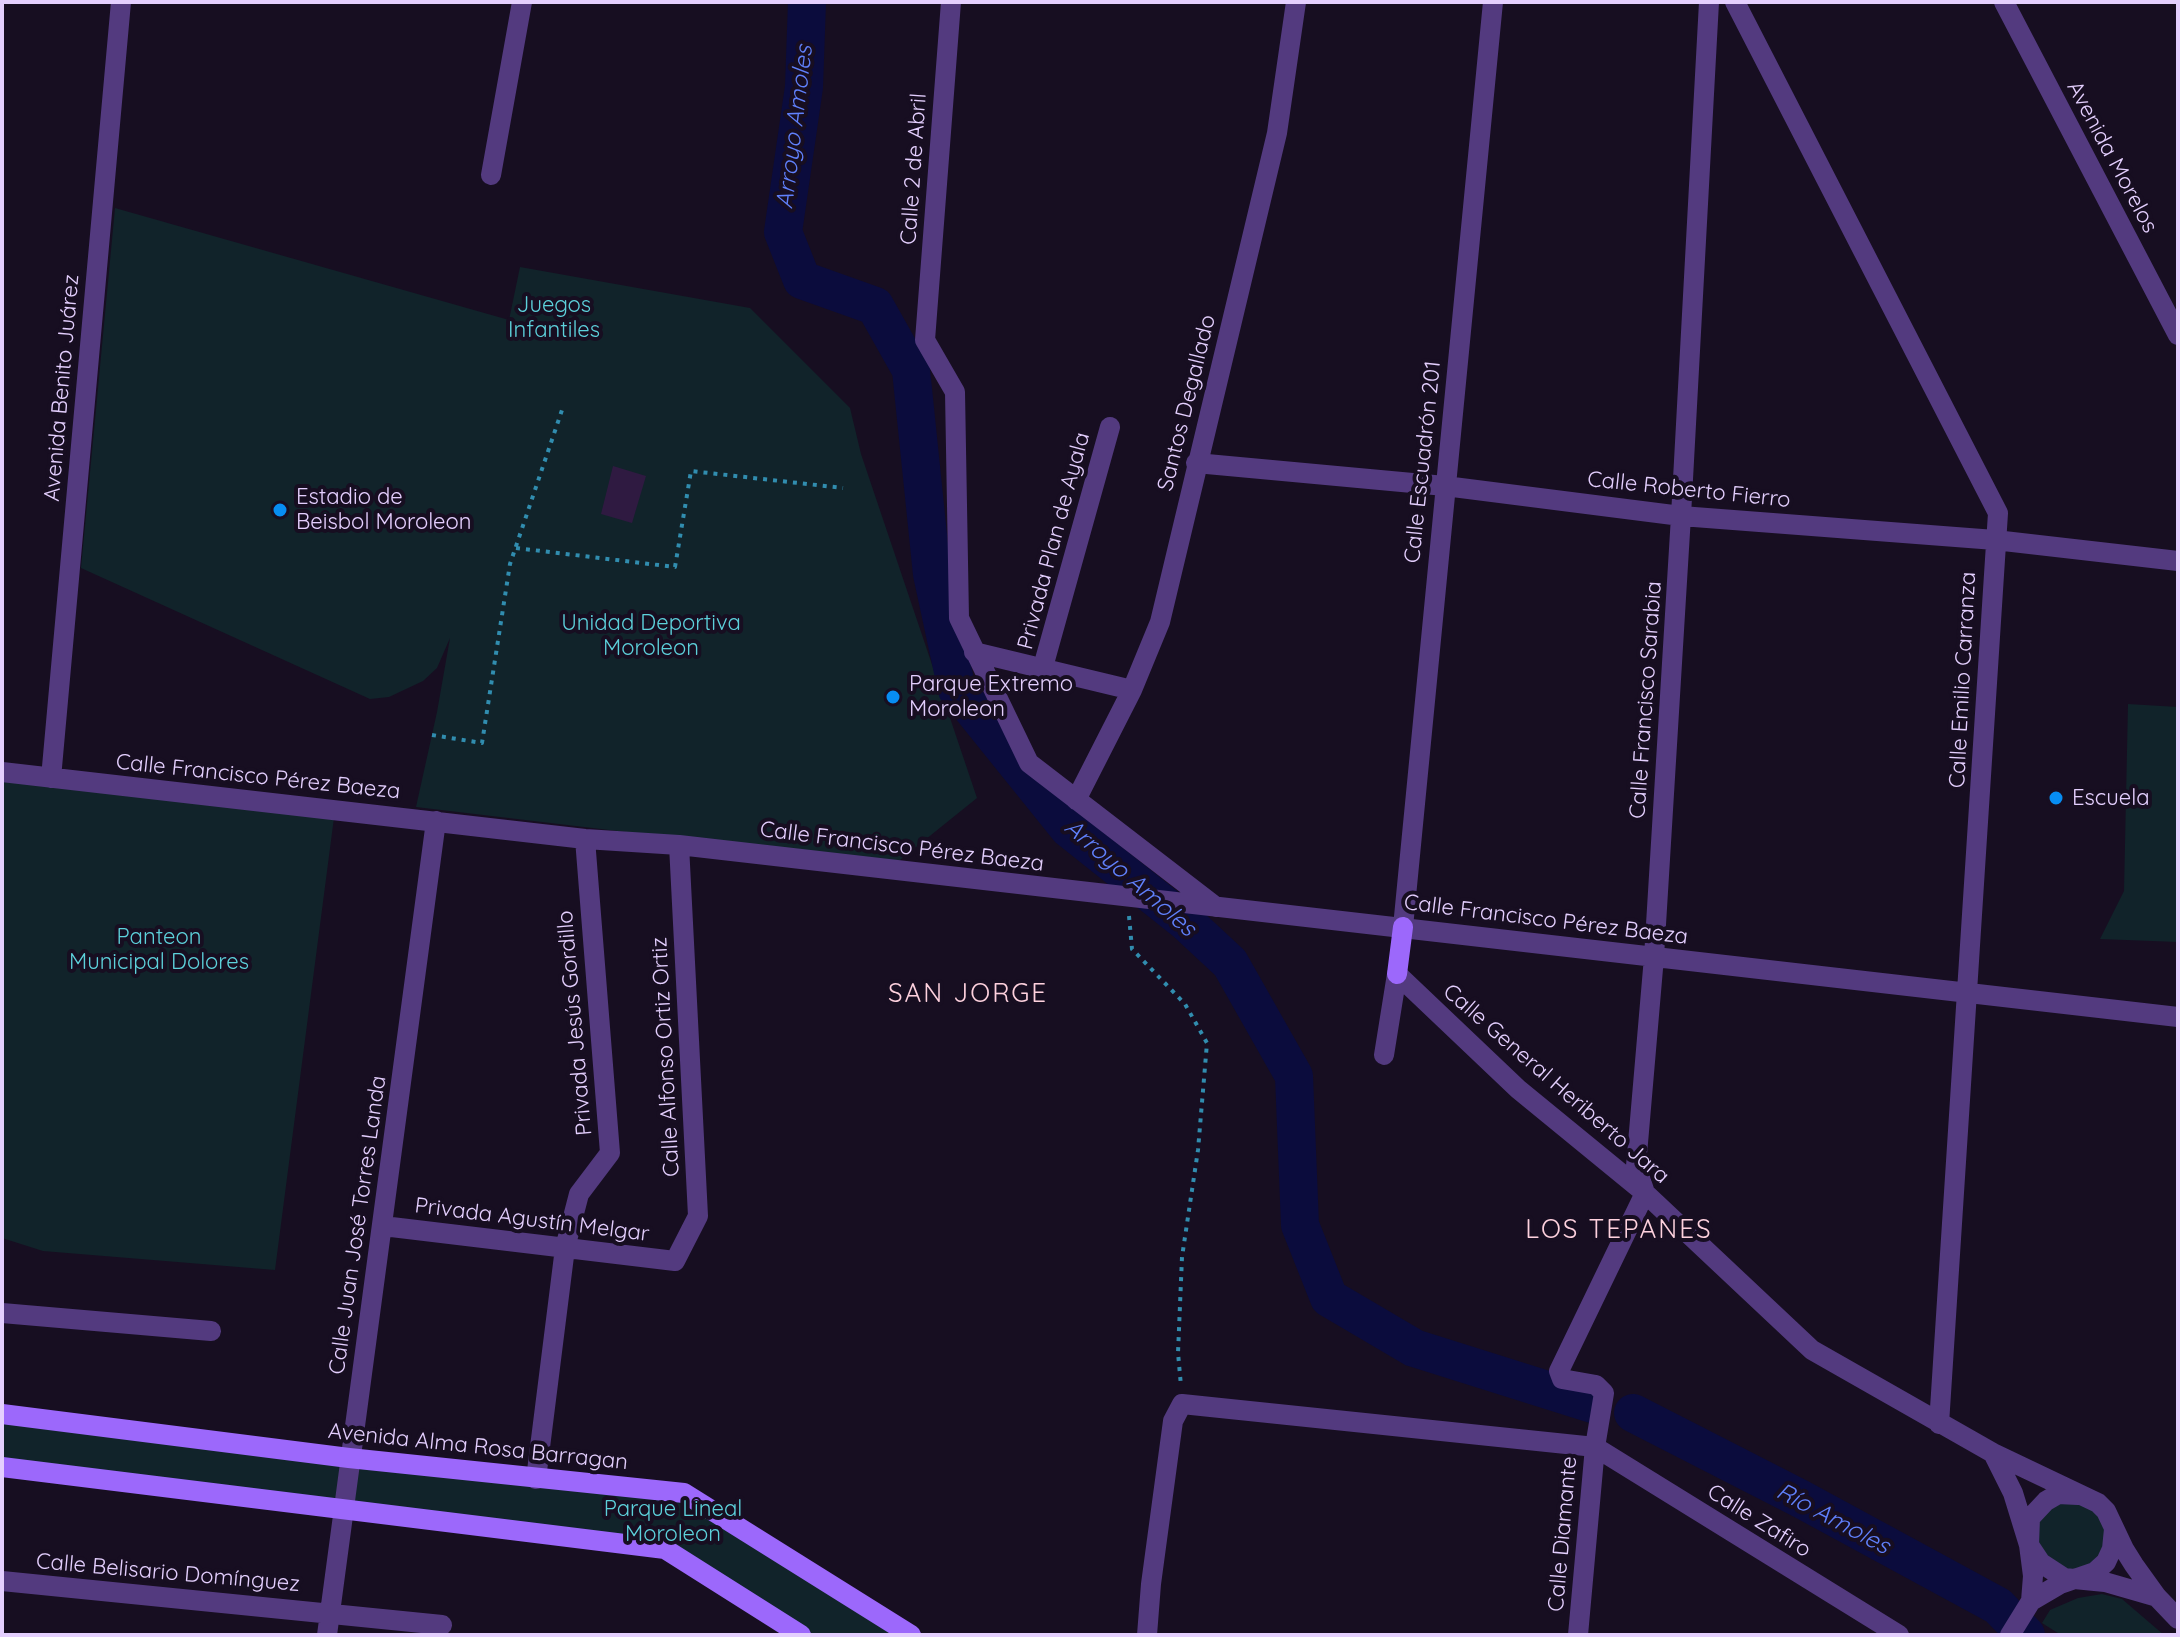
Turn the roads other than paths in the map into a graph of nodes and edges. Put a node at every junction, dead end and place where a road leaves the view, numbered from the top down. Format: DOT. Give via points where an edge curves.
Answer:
graph roads {
  1 [pos="121,2"];
  2 [pos="522,2"];
  3 [pos="951,2"];
  4 [pos="1296,2"];
  5 [pos="1493,2"];
  6 [pos="1709,2"];
  7 [pos="1735,2"];
  8 [pos="2004,2"];
  9 [pos="491,175"];
  10 [pos="2178,335"];
  11 [pos="1110,427"];
  12 [pos="1196,463"];
  13 [pos="1445,486"];
  14 [pos="1681,516"];
  15 [pos="1995,540"];
  16 [pos="2178,561"];
  17 [pos="974,652"];
  18 [pos="1043,667"];
  19 [pos="1132,690"];
  20 [pos="2,772"];
  21 [pos="51,778"];
  22 [pos="1076,800"];
  23 [pos="436,821"];
  24 [pos="585,839"];
  25 [pos="679,845"];
  26 [pos="1214,907"];
  27 [pos="1403,927"];
  28 [pos="1654,957"];
  29 [pos="1397,974"];
  30 [pos="1968,995"];
  31 [pos="2178,1017"];
  32 [pos="1384,1055"];
  33 [pos="1645,1193"];
  34 [pos="383,1226"];
  35 [pos="565,1248"];
  36 [pos="675,1261"];
  37 [pos="2,1313"];
  38 [pos="211,1331"];
  39 [pos="2,1414"];
  40 [pos="1939,1424"];
  41 [pos="1596,1442"];
  42 [pos="1993,1453"];
  43 [pos="349,1458"];
  44 [pos="2,1467"];
  45 [pos="536,1479"];
  46 [pos="2082,1495"];
  47 [pos="343,1508"];
  48 [pos="2114,1528"];
  49 [pos="2029,1545"];
  50 [pos="2071,1580"];
  51 [pos="2,1581"];
  52 [pos="2157,1597"];
  53 [pos="2028,1607"];
  54 [pos="330,1612"];
  55 [pos="2178,1619"];
  56 [pos="442,1625"];
  57 [pos="327,1635"];
  58 [pos="801,1635"];
  59 [pos="911,1635"];
  60 [pos="1147,1635"];
  61 [pos="1578,1635"];
  62 [pos="1899,1635"];
  63 [pos="2010,1635"];
  1 -- 21 [label="street, Avenida Benito Juárez"];
  2 -- 9 [label="street"];
  3 -- 17 [label="street, Calle 2 de Abril" via="925,340 955,392 959,618"];
  4 -- 12 [label="street, Santos Degallado" via="1277,133"];
  5 -- 13 [label="street, Calle Escuadrón 201"];
  6 -- 14 [label="street, Calle Francisco Sarabia"];
  7 -- 15 [label="street, Calle Emilio Carranza" via="1998,513"];
  8 -- 10 [label="street, Avenida Morelos"];
  11 -- 18 [label="street, Privada Plan de Ayala"];
  12 -- 13 [label="street, Calle Roberto Fierro"];
  12 -- 19 [label="street, Santos Degallado" via="1160,622"];
  13 -- 14 [label="street, Calle Roberto Fierro"];
  13 -- 27 [label="street, Calle Escuadrón 201"];
  14 -- 15 [label="street, Calle Roberto Fierro"];
  14 -- 28 [label="street, Calle Francisco Sarabia"];
  15 -- 16 [label="street, Calle Roberto Fierro"];
  15 -- 30 [label="street, Calle Emilio Carranza"];
  17 -- 18 [label="street"];
  17 -- 22 [label="street" via="1029,763"];
  18 -- 19 [label="street"];
  19 -- 22 [label="street, Santos Degallado"];
  20 -- 21 [label="street, Calle Francisco Pérez Baeza"];
  21 -- 23 [label="street, Calle Francisco Pérez Baeza"];
  22 -- 26 [label="street"];
  23 -- 24 [label="street, Calle Francisco Pérez Baeza"];
  23 -- 34 [label="street, Calle Juan José Torres Landa"];
  24 -- 25 [label="street, Calle Francisco Pérez Baeza"];
  24 -- 35 [label="street, Privada Jesús Gordillo" via="610,1153 579,1194"];
  25 -- 26 [label="street, Calle Francisco Pérez Baeza"];
  25 -- 36 [label="street, Calle Alfonso Ortiz Ortiz" via="698,1216"];
  26 -- 27 [label="street, Calle Francisco Pérez Baeza"];
  27 -- 28 [label="street, Calle Francisco Pérez Baeza"];
  27 -- 29 [label="street"];
  28 -- 30 [label="street, Calle Francisco Pérez Baeza"];
  28 -- 33 [label="street, Calle Francisco Sarabia" via="1636,1166"];
  29 -- 32 [label="street"];
  29 -- 33 [label="street, Calle General Heriberto Jara" via="1518,1089"];
  30 -- 31 [label="street, Calle Francisco Pérez Baeza"];
  30 -- 40 [label="street, Calle Emilio Carranza"];
  33 -- 40 [label="street, Calle General Heriberto Jara" via="1812,1350"];
  33 -- 41 [label="street, Calle Diamante" via="1559,1371 1562,1379 1596,1385 1604,1393"];
  34 -- 35 [label="street, Privada Agustín Melgar"];
  34 -- 43 [label="street, Calle Juan José Torres Landa"];
  35 -- 36 [label="street, Privada Agustín Melgar"];
  35 -- 45 [label="street, Privada Jesús Gordillo"];
  37 -- 38 [label="street"];
  39 -- 43 [label="street, Avenida Alma Rosa Barragan"];
  40 -- 42 [label="street, Calle General Heriberto Jara"];
  41 -- 60 [label="street" via="1182,1404 1173,1421"];
  41 -- 61 [label="street, Calle Diamante"];
  41 -- 62 [label="street, Calle Zafiro"];
  42 -- 46 [label="street, Calle General Heriberto Jara"];
  42 -- 49 [label="street" via="2013,1493"];
  43 -- 45 [label="street, Avenida Alma Rosa Barragan"];
  43 -- 47 [label="street, Calle Juan José Torres Landa"];
  44 -- 47 [label="street"];
  45 -- 59 [label="street, Avenida Alma Rosa Barragan" via="684,1493"];
  46 -- 48 [label="street, Calle General Heriberto Jara" via="2106,1511"];
  46 -- 49 [label="street" via="2058,1494 2036,1510 2030,1518"];
  47 -- 54 [label="street, Calle Juan José Torres Landa"];
  47 -- 58 [label="street" via="665,1549"];
  48 -- 50 [label="street" via="2106,1562"];
  48 -- 52 [label="street, Calle General Heriberto Jara"];
  49 -- 50 [label="street" via="2041,1563"];
  49 -- 53 [label="street" via="2033,1576"];
  50 -- 52 [label="street" via="2105,1582"];
  50 -- 53 [label="street"];
  51 -- 54 [label="street, Calle Belisario Domínguez"];
  52 -- 55 [label="street, Calle General Heriberto Jara"];
  53 -- 63 [label="street"];
  54 -- 56 [label="street, Calle Belisario Domínguez"];
  54 -- 57 [label="street, Calle Juan José Torres Landa"];
}
